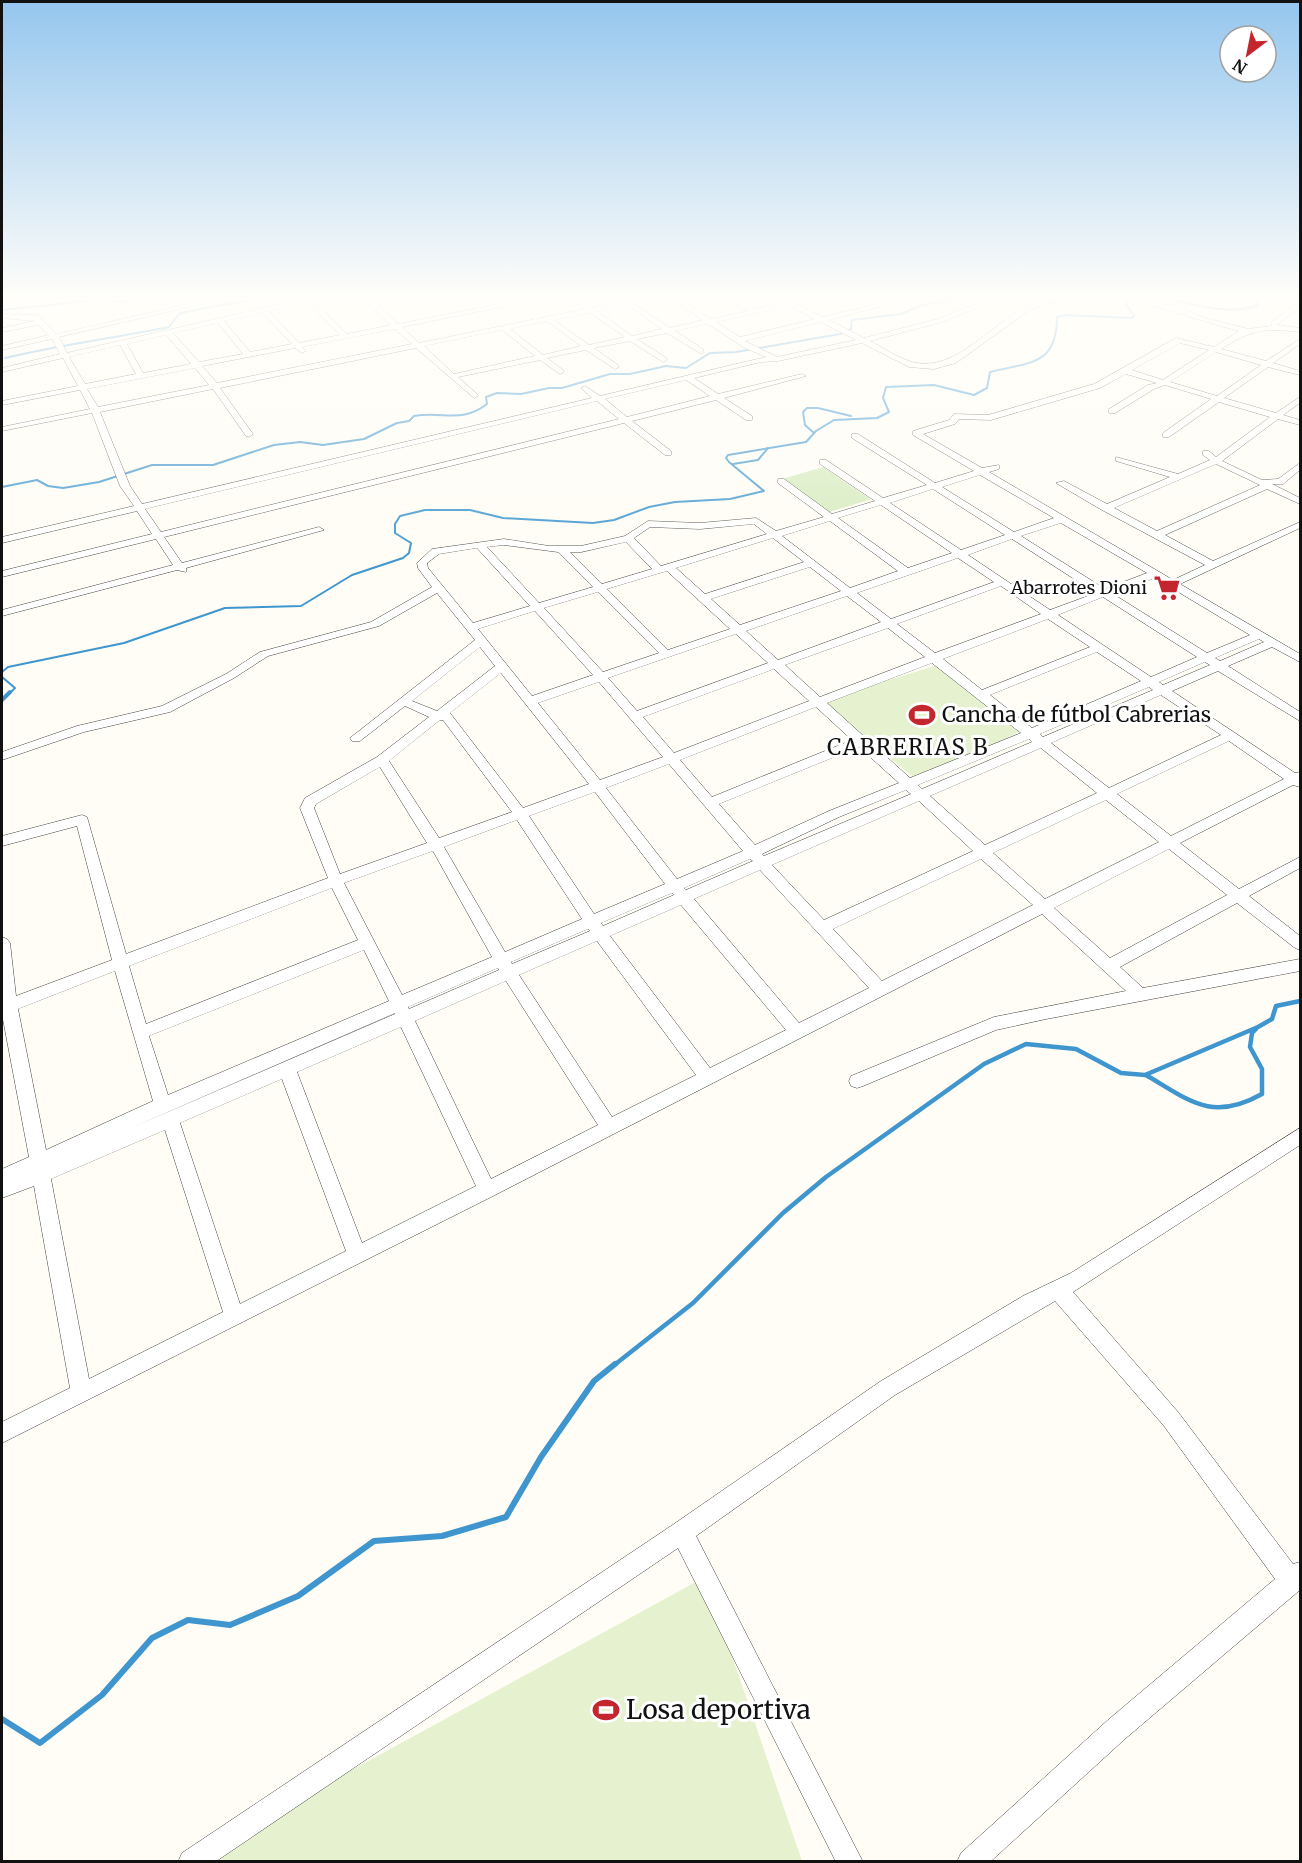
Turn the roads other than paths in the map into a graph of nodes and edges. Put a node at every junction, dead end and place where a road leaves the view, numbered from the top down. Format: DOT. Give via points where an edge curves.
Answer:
graph roads {
  1 [pos="82,387"];
  2 [pos="205,387"];
  3 [pos="215,387"];
  4 [pos="465,387"];
  5 [pos="644,387"];
  6 [pos="701,387"];
  7 [pos="757,387"];
  8 [pos="1094,387"];
  9 [pos="1151,387"];
  10 [pos="1171,387"];
  11 [pos="1236,387"];
  12 [pos="585,388"];
  13 [pos="474,396"];
  14 [pos="717,397"];
  15 [pos="597,398"];
  16 [pos="1300,399"];
  17 [pos="1217,400"];
  18 [pos="2,403"];
  19 [pos="95,410"];
  20 [pos="1112,411"];
  21 [pos="1277,417"];
  22 [pos="749,418"];
  23 [pos="625,420"];
  24 [pos="1300,424"];
  25 [pos="2,429"];
  26 [pos="249,434"];
  27 [pos="1166,435"];
  28 [pos="855,436"];
  29 [pos="668,453"];
  30 [pos="1206,453"];
  31 [pos="1119,459"];
  32 [pos="1216,461"];
  33 [pos="823,462"];
  34 [pos="1300,466"];
  35 [pos="996,467"];
  36 [pos="983,471"];
  37 [pos="1179,477"];
  38 [pos="781,481"];
  39 [pos="1061,483"];
  40 [pos="932,485"];
  41 [pos="1266,486"];
  42 [pos="882,501"];
  43 [pos="1300,501"];
  44 [pos="140,508"];
  45 [pos="1105,508"];
  46 [pos="830,517"];
  47 [pos="1062,519"];
  48 [pos="1300,525"];
  49 [pos="319,530"];
  50 [pos="158,535"];
  51 [pos="774,535"];
  52 [pos="1156,535"];
  53 [pos="1012,536"];
  54 [pos="628,538"];
  55 [pos="2,540"];
  56 [pos="480,545"];
  57 [pos="561,549"];
  58 [pos="961,554"];
  59 [pos="812,563"];
  60 [pos="1213,565"];
  61 [pos="181,568"];
  62 [pos="664,569"];
  63 [pos="906,572"];
  64 [pos="2,574"];
  65 [pos="1155,574"];
  66 [pos="1003,582"];
  67 [pos="1172,584"];
  68 [pos="439,587"];
  69 [pos="599,589"];
  70 [pos="849,592"];
  71 [pos="1102,592"];
  72 [pos="702,598"];
  73 [pos="536,608"];
  74 [pos="2,613"];
  75 [pos="1048,613"];
  76 [pos="888,623"];
  77 [pos="470,628"];
  78 [pos="738,629"];
  79 [pos="1259,635"];
  80 [pos="480,642"];
  81 [pos="1272,643"];
  82 [pos="1099,647"];
  83 [pos="667,655"];
  84 [pos="933,657"];
  85 [pos="1300,659"];
  86 [pos="1212,661"];
  87 [pos="774,665"];
  88 [pos="501,667"];
  89 [pos="602,678"];
  90 [pos="1158,685"];
  91 [pos="980,695"];
  92 [pos="403,701"];
  93 [pos="530,701"];
  94 [pos="816,702"];
  95 [pos="441,715"];
  96 [pos="634,716"];
  97 [pos="1300,717"];
  98 [pos="1232,735"];
  99 [pos="356,738"];
  100 [pos="1036,738"];
  101 [pos="859,742"];
  102 [pos="2,756"];
  103 [pos="670,758"];
  104 [pos="382,760"];
  105 [pos="1299,779"];
  106 [pos="598,786"];
  107 [pos="914,790"];
  108 [pos="1107,793"];
  109 [pos="710,802"];
  110 [pos="521,815"];
  111 [pos="2,841"];
  112 [pos="1171,843"];
  113 [pos="436,845"];
  114 [pos="982,852"];
  115 [pos="757,857"];
  116 [pos="1300,862"];
  117 [pos="336,881"];
  118 [pos="674,885"];
  119 [pos="1237,897"];
  120 [pos="684,898"];
  121 [pos="1044,907"];
  122 [pos="590,920"];
  123 [pos="821,928"];
  124 [pos="600,934"];
  125 [pos="2,943"];
  126 [pos="366,943"];
  127 [pos="1300,944"];
  128 [pos="121,963"];
  129 [pos="1300,965"];
  130 [pos="505,966"];
  131 [pos="1109,966"];
  132 [pos="880,989"];
  133 [pos="1141,995"];
  134 [pos="5,1006"];
  135 [pos="402,1011"];
  136 [pos="796,1032"];
  137 [pos="140,1033"];
  138 [pos="286,1069"];
  139 [pos="708,1078"];
  140 [pos="857,1081"];
  141 [pos="167,1112"];
  142 [pos="609,1127"];
  143 [pos="1300,1136"];
  144 [pos="40,1167"];
  145 [pos="2,1178"];
  146 [pos="2,1190"];
  147 [pos="487,1190"];
  148 [pos="357,1255"];
  149 [pos="1058,1290"];
  150 [pos="234,1317"];
  151 [pos="81,1393"];
  152 [pos="2,1433"];
  153 [pos="682,1532"];
  154 [pos="1296,1577"];
  155 [pos="191,1862"];
  156 [pos="850,1862"];
  157 [pos="970,1862"];
  1 -- 18 [label="street"];
  1 -- 19 [label="street"];
  2 -- 19 [label="street"];
  3 -- 26 [label="street"];
  4 -- 13 [label="street"];
  5 -- 15 [label="street"];
  6 -- 14 [label="street"];
  7 -- 14 [label="street"];
  8 -- 36 [label="street" via="988,418 957,416 952,422 916,433"];
  9 -- 20 [label="street"];
  10 -- 17 [label="street"];
  11 -- 17 [label="street"];
  12 -- 15 [label="street"];
  14 -- 22 [label="street"];
  14 -- 23 [label="street"];
  15 -- 23 [label="street"];
  15 -- 44 [label="street"];
  16 -- 21 [label="street"];
  17 -- 21 [label="street"];
  17 -- 27 [label="street"];
  19 -- 25 [label="street"];
  19 -- 44 [label="street" via="125,486"];
  21 -- 24 [label="street"];
  21 -- 32 [label="street"];
  23 -- 29 [label="street"];
  23 -- 50 [label="street"];
  28 -- 40 [label="street"];
  30 -- 32 [label="street"];
  31 -- 37 [label="street"];
  32 -- 37 [label="street"];
  32 -- 41 [label="street"];
  33 -- 42 [label="street"];
  34 -- 41 [label="street" via="1280,482 1266,481"];
  35 -- 36 [label="street"];
  36 -- 40 [label="street"];
  36 -- 47 [label="street"];
  37 -- 45 [label="street"];
  38 -- 46 [label="street"];
  39 -- 45 [label="street"];
  40 -- 42 [label="street"];
  40 -- 53 [label="street"];
  41 -- 43 [label="street"];
  41 -- 52 [label="street"];
  42 -- 46 [label="street"];
  42 -- 58 [label="street"];
  44 -- 50 [label="street"];
  44 -- 55 [label="street"];
  45 -- 52 [label="street"];
  46 -- 51 [label="street"];
  46 -- 63 [label="street"];
  47 -- 53 [label="street"];
  47 -- 65 [label="street"];
  48 -- 60 [label="street"];
  49 -- 61 [label="street"];
  50 -- 61 [label="street"];
  50 -- 64 [label="street"];
  51 -- 54 [label="street" via="756,521 693,526 659,523 642,526"];
  51 -- 59 [label="street"];
  51 -- 62 [label="street"];
  52 -- 60 [label="street"];
  53 -- 58 [label="street"];
  53 -- 71 [label="street"];
  54 -- 57 [label="street"];
  54 -- 62 [label="street"];
  56 -- 57 [label="street" via="515,542"];
  56 -- 68 [label="street" via="436,551 425,558 423,568"];
  56 -- 73 [label="street"];
  57 -- 69 [label="street"];
  58 -- 63 [label="street"];
  58 -- 66 [label="street"];
  59 -- 70 [label="street"];
  59 -- 72 [label="street"];
  60 -- 67 [label="street"];
  61 -- 74 [label="street"];
  62 -- 69 [label="street"];
  62 -- 72 [label="street"];
  63 -- 70 [label="street"];
  65 -- 67 [label="street"];
  65 -- 71 [label="street"];
  66 -- 75 [label="street"];
  66 -- 76 [label="street"];
  67 -- 79 [label="street"];
  68 -- 77 [label="street"];
  68 -- 102 [label="street" via="375,624 264,654 166,709 81,729"];
  69 -- 73 [label="street"];
  69 -- 83 [label="street"];
  70 -- 76 [label="street"];
  70 -- 78 [label="street"];
  71 -- 75 [label="street"];
  71 -- 86 [label="street"];
  72 -- 78 [label="street"];
  73 -- 77 [label="street"];
  73 -- 89 [label="street"];
  75 -- 82 [label="street"];
  75 -- 84 [label="street"];
  76 -- 84 [label="street"];
  76 -- 87 [label="street"];
  77 -- 80 [label="street"];
  78 -- 83 [label="street"];
  78 -- 87 [label="street"];
  79 -- 81 [label="street"];
  79 -- 86 [label="street"];
  80 -- 88 [label="street"];
  80 -- 92 [label="street"];
  81 -- 85 [label="street"];
  81 -- 86 [label="street"];
  82 -- 90 [label="street"];
  82 -- 91 [label="street"];
  83 -- 89 [label="street"];
  84 -- 91 [label="street"];
  84 -- 94 [label="street"];
  86 -- 90 [label="street"];
  86 -- 97 [label="street"];
  87 -- 94 [label="street"];
  87 -- 96 [label="street"];
  88 -- 93 [label="street"];
  88 -- 95 [label="street"];
  89 -- 93 [label="street"];
  89 -- 96 [label="street"];
  90 -- 98 [label="street"];
  90 -- 100 [label="street"];
  91 -- 100 [label="street"];
  92 -- 95 [label="street"];
  92 -- 99 [label="street"];
  93 -- 106 [label="street"];
  94 -- 101 [label="street"];
  94 -- 103 [label="street"];
  95 -- 104 [label="street"];
  95 -- 110 [label="street"];
  96 -- 103 [label="street"];
  98 -- 105 [label="street"];
  98 -- 108 [label="street"];
  100 -- 107 [label="street"];
  100 -- 108 [label="street"];
  101 -- 107 [label="street"];
  101 -- 109 [label="street"];
  103 -- 106 [label="street"];
  103 -- 109 [label="street"];
  104 -- 113 [label="street"];
  104 -- 117 [label="street" via="310,801 307,808"];
  105 -- 112 [label="street"];
  106 -- 110 [label="street"];
  106 -- 118 [label="street"];
  107 -- 114 [label="street"];
  107 -- 115 [label="street"];
  108 -- 112 [label="street"];
  108 -- 114 [label="street"];
  109 -- 115 [label="street"];
  110 -- 113 [label="street"];
  110 -- 122 [label="street"];
  111 -- 128 [label="street" via="82,820"];
  112 -- 119 [label="street"];
  112 -- 121 [label="street"];
  113 -- 117 [label="street"];
  113 -- 130 [label="street"];
  114 -- 121 [label="street"];
  114 -- 123 [label="street"];
  115 -- 118 [label="street"];
  115 -- 120 [label="street"];
  115 -- 123 [label="street"];
  116 -- 119 [label="street"];
  117 -- 126 [label="street"];
  117 -- 128 [label="street"];
  118 -- 120 [label="street"];
  118 -- 122 [label="street"];
  119 -- 127 [label="street"];
  119 -- 131 [label="street"];
  120 -- 124 [label="street"];
  120 -- 136 [label="street"];
  121 -- 131 [label="street"];
  121 -- 132 [label="street"];
  122 -- 124 [label="street"];
  122 -- 130 [label="street"];
  123 -- 132 [label="street"];
  124 -- 130 [label="street"];
  124 -- 139 [label="street"];
  125 -- 134 [label="street"];
  126 -- 135 [label="street"];
  126 -- 137 [label="street"];
  128 -- 134 [label="street"];
  128 -- 137 [label="street"];
  129 -- 133 [label="street"];
  130 -- 135 [label="street"];
  130 -- 142 [label="street"];
  131 -- 133 [label="street"];
  132 -- 136 [label="street"];
  133 -- 140 [label="street" via="994,1024"];
  134 -- 144 [label="street"];
  135 -- 138 [label="street"];
  135 -- 141 [label="street"];
  135 -- 147 [label="street"];
  136 -- 139 [label="street"];
  137 -- 141 [label="street"];
  138 -- 141 [label="street"];
  138 -- 148 [label="street"];
  139 -- 142 [label="street"];
  141 -- 144 [label="street"];
  141 -- 150 [label="street"];
  142 -- 147 [label="street"];
  143 -- 149 [label="street"];
  144 -- 145 [label="street"];
  144 -- 146 [label="street"];
  144 -- 151 [label="street"];
  147 -- 148 [label="street"];
  148 -- 150 [label="street"];
  149 -- 153 [label="street" via="888,1388"];
  149 -- 154 [label="street" via="1170,1419"];
  150 -- 151 [label="street"];
  151 -- 152 [label="street"];
  153 -- 155 [label="street"];
  153 -- 156 [label="street"];
  154 -- 157 [label="street" via="1117,1729"];
}
